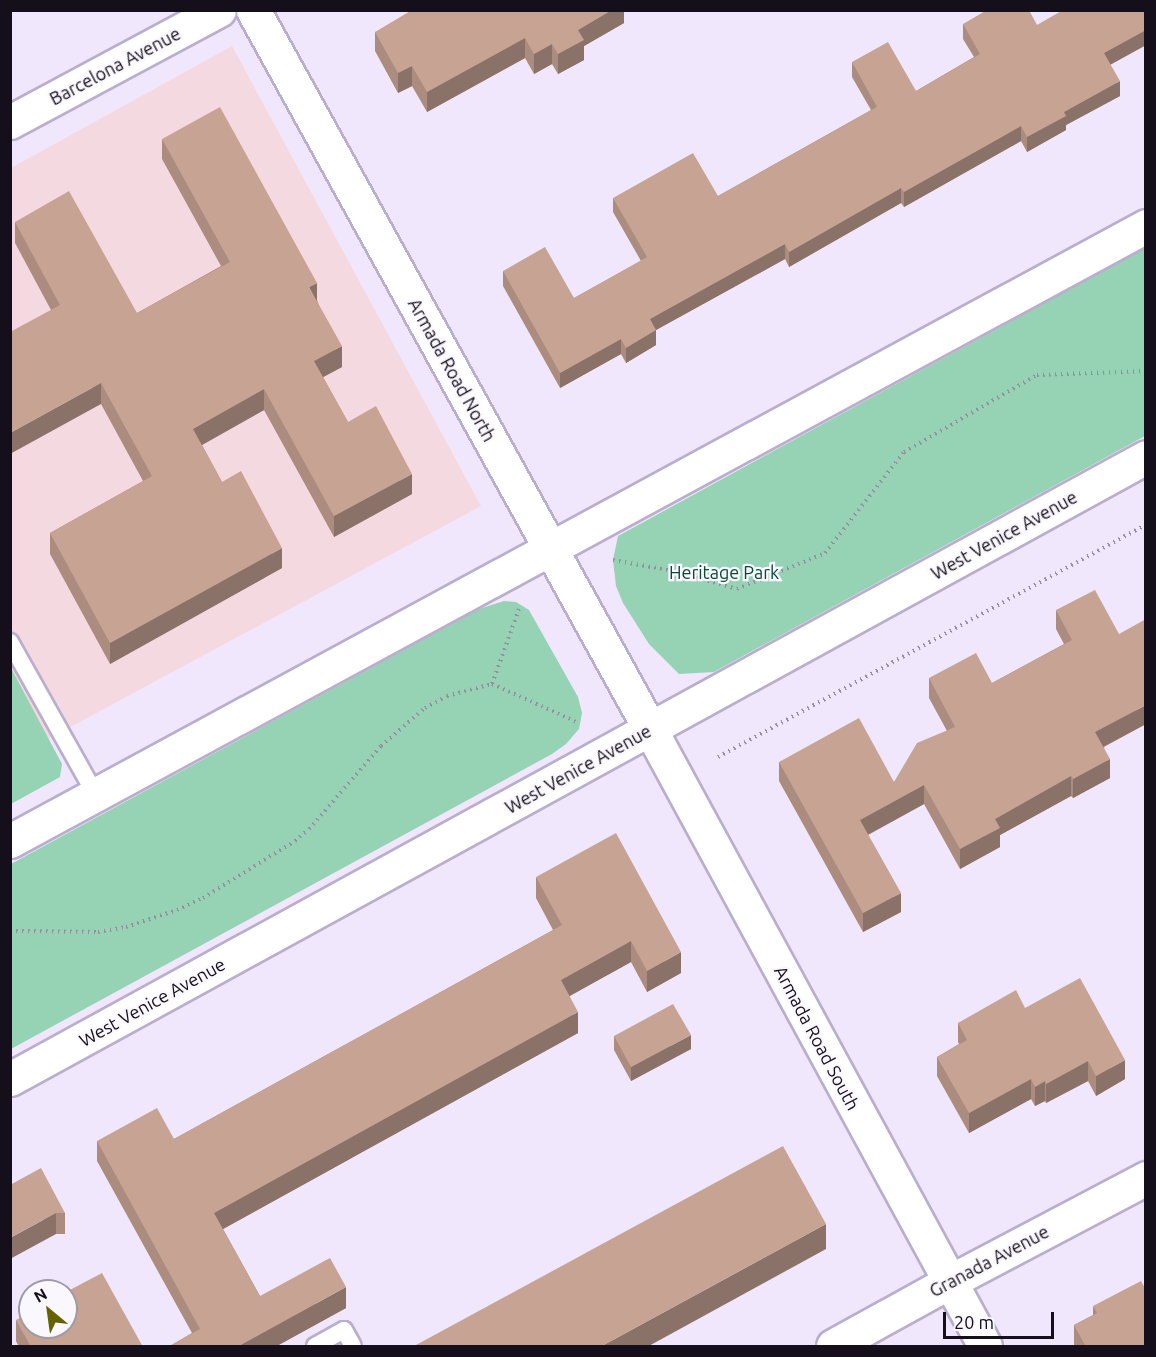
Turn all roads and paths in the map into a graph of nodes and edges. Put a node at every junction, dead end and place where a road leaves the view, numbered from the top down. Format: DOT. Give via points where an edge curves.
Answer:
graph roads {
  1 [pos="219,10"];
  2 [pos="253,10"];
  3 [pos="10,122"];
  4 [pos="1146,226"];
  5 [pos="1146,371"];
  6 [pos="1146,457"];
  7 [pos="1146,525"];
  8 [pos="552,550"];
  9 [pos="613,560"];
  10 [pos="519,609"];
  11 [pos="10,642"];
  12 [pos="492,684"];
  13 [pos="579,723"];
  14 [pos="650,729"];
  15 [pos="718,757"];
  16 [pos="96,795"];
  17 [pos="10,841"];
  18 [pos="10,932"];
  19 [pos="10,1079"];
  20 [pos="1146,1178"];
  21 [pos="949,1282"];
  22 [pos="315,1347"];
  23 [pos="353,1347"];
  24 [pos="833,1347"];
  25 [pos="985,1347"];
  1 -- 3 [label="street, Barcelona Avenue"];
  2 -- 8 [label="street, Armada Road North"];
  4 -- 8 [label="street"];
  5 -- 9 [label="path" via="1037,375 904,452 825,553 737,589"];
  6 -- 14 [label="street, West Venice Avenue"];
  7 -- 15 [label="path"];
  8 -- 14 [label="street, Armada Road North"];
  8 -- 16 [label="street"];
  10 -- 12 [label="path"];
  11 -- 16 [label="lane"];
  12 -- 13 [label="path"];
  12 -- 18 [label="path" via="447,696 425,708 381,746 296,841 203,898 126,927 70,933"];
  14 -- 19 [label="street, West Venice Avenue"];
  14 -- 21 [label="street, Armada Road South"];
  16 -- 17 [label="street"];
  20 -- 21 [label="street, Granada Avenue"];
  21 -- 24 [label="street, Granada Avenue"];
  21 -- 25 [label="street, Armada Road South"];
  22 -- 23 [label="lane" via="344,1330"];
}
